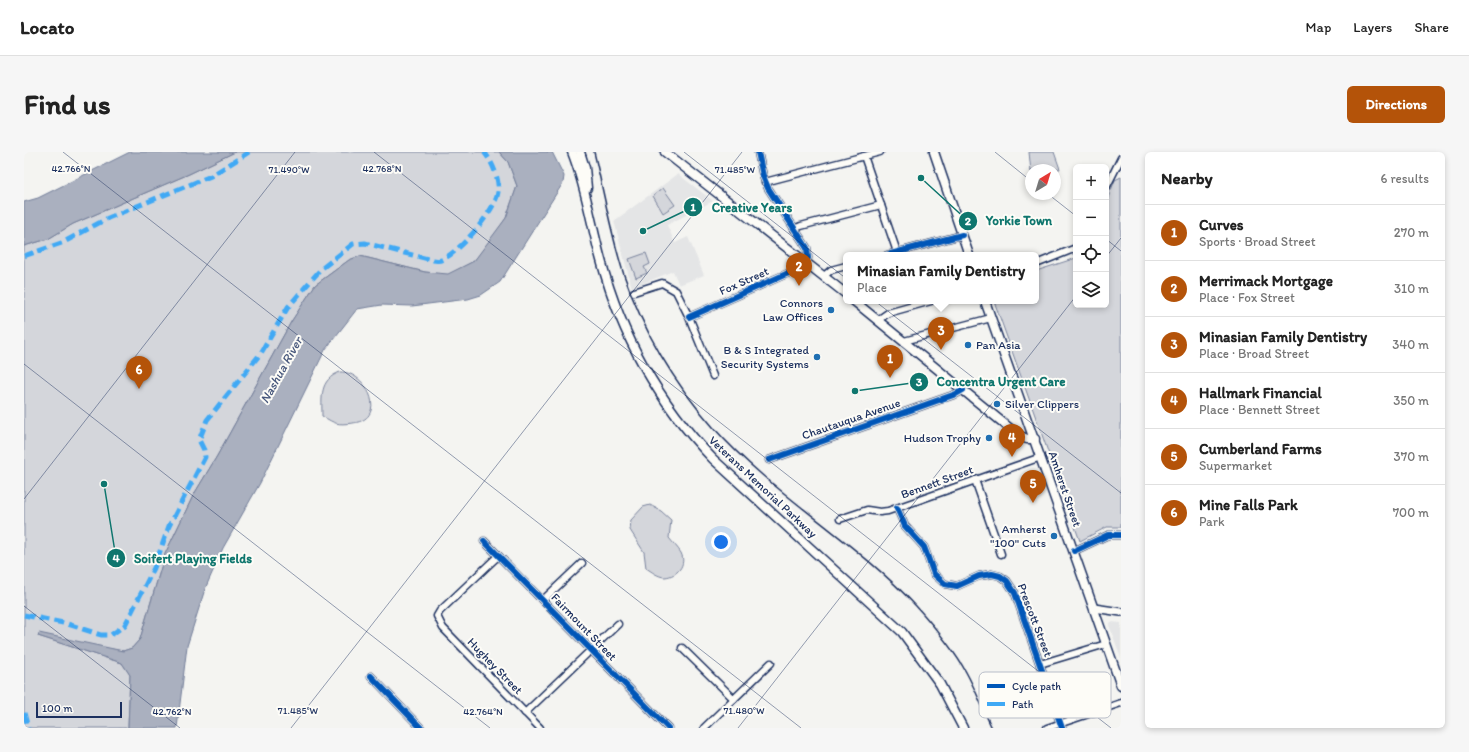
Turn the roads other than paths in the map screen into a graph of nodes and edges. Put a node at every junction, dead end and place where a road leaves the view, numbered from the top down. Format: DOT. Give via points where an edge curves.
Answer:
graph roads {
  1 [pos="572,152"];
  2 [pos="580,152"];
  3 [pos="665,152"];
  4 [pos="758,152"];
  5 [pos="880,152"];
  6 [pos="934,152"];
  7 [pos="864,156"];
  8 [pos="1121,158"];
  9 [pos="1118,172"];
  10 [pos="765,182"];
  11 [pos="1109,184"];
  12 [pos="881,205"];
  13 [pos="589,208"];
  14 [pos="794,229"];
  15 [pos="962,235"];
  16 [pos="1073,249"];
  17 [pos="897,252"];
  18 [pos="968,252"];
  19 [pos="806,261"];
  20 [pos="1039,263"];
  21 [pos="843,267"];
  22 [pos="824,276"];
  23 [pos="634,292"];
  24 [pos="843,292"];
  25 [pos="858,304"];
  26 [pos="920,304"];
  27 [pos="986,304"];
  28 [pos="689,317"];
  29 [pos="991,318"];
  30 [pos="878,320"];
  31 [pos="904,341"];
  32 [pos="713,376"];
  33 [pos="963,390"];
  34 [pos="1034,439"];
  35 [pos="1041,456"];
  36 [pos="769,460"];
  37 [pos="975,480"];
  38 [pos="897,508"];
  39 [pos="840,519"];
  40 [pos="1121,535"];
  41 [pos="484,541"];
  42 [pos="1074,551"];
  43 [pos="1001,554"];
  44 [pos="498,556"];
  45 [pos="582,563"];
  46 [pos="543,600"];
  47 [pos="1094,608"];
  48 [pos="1121,612"];
  49 [pos="618,624"];
  50 [pos="1106,644"];
  51 [pos="682,648"];
  52 [pos="591,650"];
  53 [pos="771,663"];
  54 [pos="1040,664"];
  55 [pos="1043,672"];
  56 [pos="371,676"];
  57 [pos="1121,686"];
  58 [pos="734,699"];
  59 [pos="1121,703"];
  60 [pos="1111,707"];
  61 [pos="525,713"];
  62 [pos="1082,718"];
  63 [pos="1061,726"];
  64 [pos="421,728"];
  65 [pos="540,728"];
  66 [pos="668,728"];
  67 [pos="704,728"];
  68 [pos="963,728"];
  69 [pos="1047,728"];
  1 -- 13 [label="main road, Veterans Memorial Parkway"];
  2 -- 13 [label="main road, Veterans Memorial Parkway" via="586,172"];
  3 -- 19 [label="main road"];
  4 -- 10 [label="street"];
  5 -- 7 [label="street"];
  6 -- 15 [label="main road"];
  7 -- 10 [label="street"];
  7 -- 12 [label="street"];
  8 -- 9 [label="street"];
  9 -- 11 [label="street"];
  10 -- 14 [label="street"];
  12 -- 14 [label="street"];
  12 -- 17 [label="street"];
  13 -- 68 [label="main road, Veterans Memorial Parkway" via="602,265 618,314 643,365 672,411 725,471 902,632 937,679"];
  14 -- 19 [label="street" via="808,250"];
  15 -- 17 [label="street"];
  15 -- 18 [label="main road"];
  16 -- 20 [label="street"];
  19 -- 22 [label="main road"];
  19 -- 28 [label="street, Fox Street" via="793,272"];
  21 -- 22 [label="street" via="831,270"];
  22 -- 24 [label="main road"];
  23 -- 28 [label="street" via="656,284 669,286 676,291"];
  25 -- 30 [label="main road"];
  26 -- 30 [label="street" via="888,313"];
  27 -- 29 [label="main road, Amherst Street"];
  28 -- 32 [label="street"];
  29 -- 31 [label="street"];
  29 -- 34 [label="main road, Amherst Street"];
  30 -- 31 [label="main road"];
  31 -- 33 [label="main road"];
  33 -- 34 [label="main road" via="1020,436 1027,440"];
  33 -- 36 [label="street, Chautauqua Avenue"];
  34 -- 35 [label="main road, Amherst Street"];
  35 -- 37 [label="street, Bennett Street"];
  35 -- 42 [label="main road, Amherst Street"];
  37 -- 38 [label="street, Bennett Street"];
  37 -- 43 [label="street"];
  38 -- 39 [label="street, Bennett Street" via="883,512 868,510"];
  38 -- 54 [label="street, Prescott Street" via="904,526 924,547 934,574 945,584 957,586 986,574 997,575 1007,581 1015,593"];
  40 -- 42 [label="street" via="1108,536"];
  41 -- 44 [label="street, Fairmount Street"];
  42 -- 47 [label="main road, Amherst Street"];
  44 -- 46 [label="street, Fairmount Street"];
  44 -- 61 [label="street, Hughey Street" via="437,616 443,628"];
  45 -- 46 [label="street"];
  46 -- 52 [label="street, Fairmount Street"];
  47 -- 48 [label="street"];
  47 -- 50 [label="main road, Amherst Street"];
  49 -- 52 [label="street"];
  50 -- 54 [label="street"];
  50 -- 57 [label="main road, Amherst Street"];
  51 -- 58 [label="street"];
  52 -- 61 [label="street"];
  52 -- 66 [label="street, Fairmount Street"];
  53 -- 58 [label="street"];
  54 -- 55 [label="street, Prescott Street"];
  56 -- 64 [label="street"];
  58 -- 67 [label="street"];
  59 -- 60 [label="street"];
  61 -- 65 [label="street, Hughey Street"];
  62 -- 63 [label="street"];
  63 -- 69 [label="street"];
}
